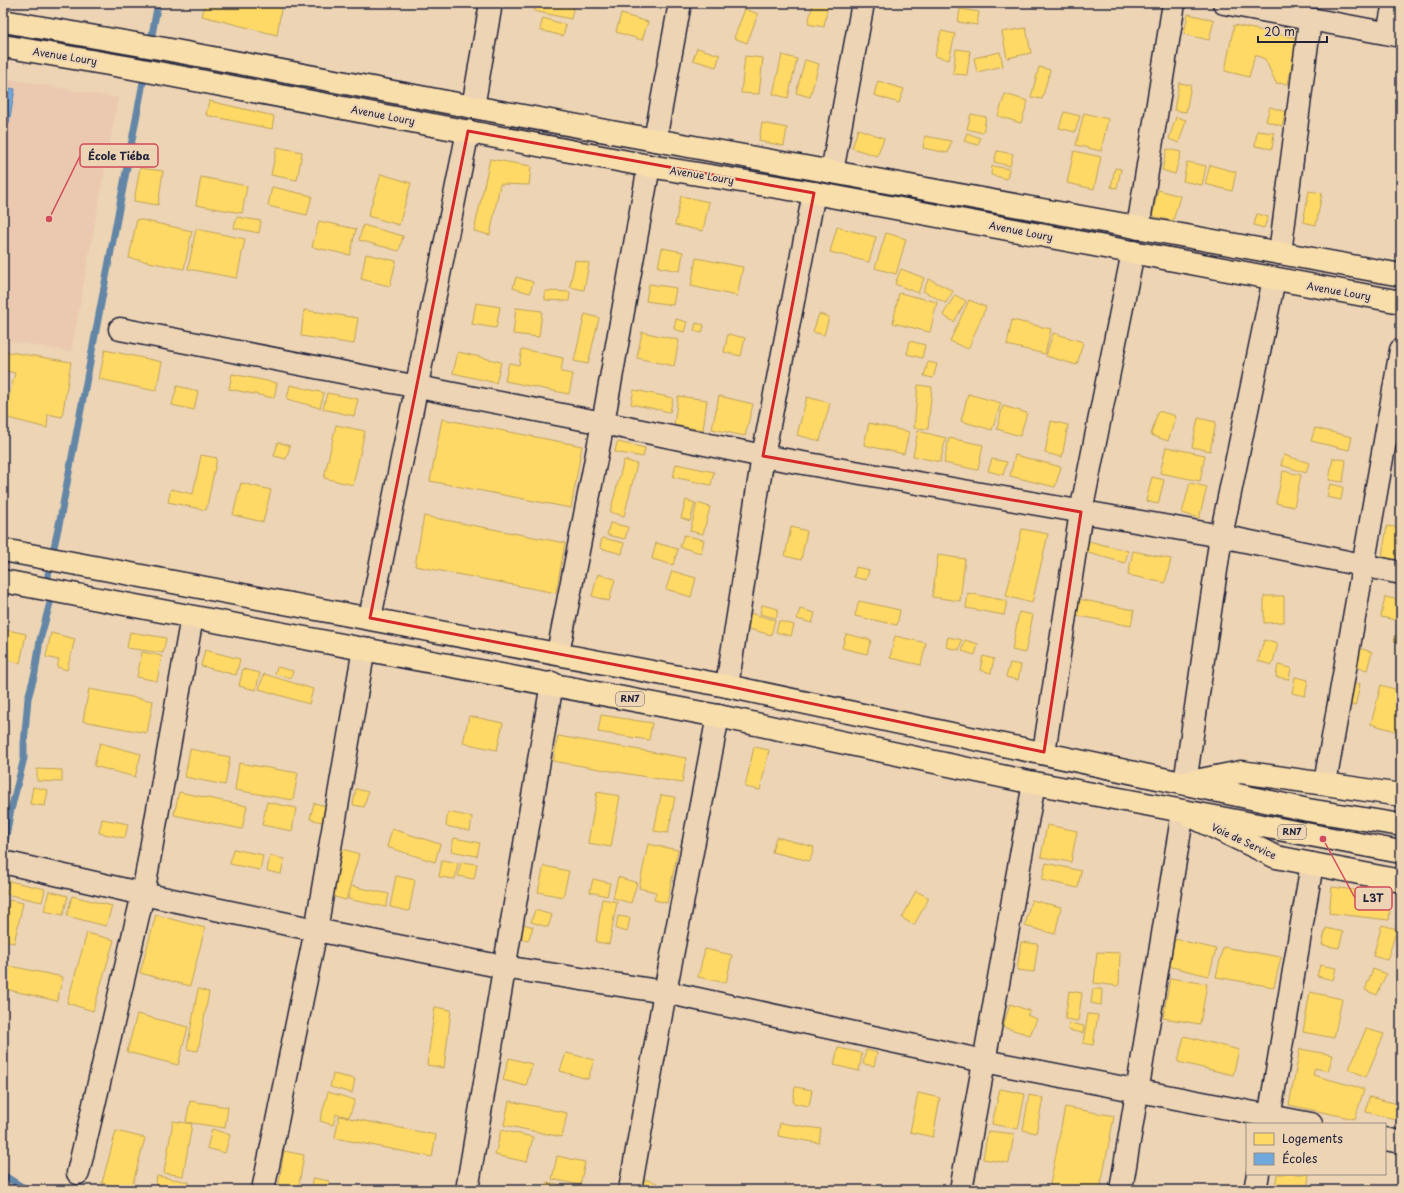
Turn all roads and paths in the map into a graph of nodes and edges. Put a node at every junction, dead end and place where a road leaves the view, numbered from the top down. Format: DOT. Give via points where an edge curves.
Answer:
graph roads {
  1 [pos="492,3"];
  2 [pos="680,3"];
  3 [pos="863,3"];
  4 [pos="1174,3"];
  5 [pos="1224,3"];
  6 [pos="1394,3"];
  7 [pos="1310,20"];
  8 [pos="3,21"];
  9 [pos="1394,34"];
  10 [pos="3,46"];
  11 [pos="473,107"];
  12 [pos="468,131"];
  13 [pos="655,140"];
  14 [pos="649,166"];
  15 [pos="832,172"];
  16 [pos="814,193"];
  17 [pos="1138,228"];
  18 [pos="1133,252"];
  19 [pos="1280,253"];
  20 [pos="1401,275"];
  21 [pos="1274,279"];
  22 [pos="1401,302"];
  23 [pos="120,329"];
  24 [pos="1401,350"];
  25 [pos="418,386"];
  26 [pos="603,422"];
  27 [pos="763,456"];
  28 [pos="1081,512"];
  29 [pos="1222,536"];
  30 [pos="3,550"];
  31 [pos="1363,566"];
  32 [pos="1401,573"];
  33 [pos="11,582"];
  34 [pos="192,617"];
  35 [pos="370,618"];
  36 [pos="364,648"];
  37 [pos="558,653"];
  38 [pos="552,683"];
  39 [pos="727,686"];
  40 [pos="718,716"];
  41 [pos="1044,752"];
  42 [pos="1034,783"];
  43 [pos="1185,783"];
  44 [pos="1325,783"];
  45 [pos="1401,795"];
  46 [pos="1183,812"];
  47 [pos="1401,825"];
  48 [pos="1401,852"];
  49 [pos="3,862"];
  50 [pos="1312,864"];
  51 [pos="1401,882"];
  52 [pos="143,894"];
  53 [pos="316,930"];
  54 [pos="504,967"];
  55 [pos="665,992"];
  56 [pos="984,1061"];
  57 [pos="1136,1091"];
  58 [pos="1269,1120"];
  59 [pos="1300,1123"];
  60 [pos="1386,1139"];
  61 [pos="1401,1142"];
  62 [pos="78,1173"];
  63 [pos="1258,1175"];
  64 [pos="263,1190"];
  65 [pos="467,1190"];
  66 [pos="630,1190"];
  67 [pos="961,1190"];
  68 [pos="1121,1190"];
  69 [pos="1255,1190"];
  1 -- 11 [label="street"];
  2 -- 13 [label="street"];
  3 -- 15 [label="street"];
  4 -- 17 [label="street"];
  5 -- 7 [label="street"];
  6 -- 9 [label="street"];
  7 -- 9 [label="street"];
  7 -- 19 [label="street"];
  8 -- 11 [label="main road" via="165,48"];
  10 -- 12 [label="main road, Avenue Loury"];
  11 -- 13 [label="main road"];
  12 -- 14 [label="main road, Avenue Loury"];
  12 -- 25 [label="street"];
  13 -- 15 [label="main road"];
  14 -- 16 [label="main road, Avenue Loury"];
  14 -- 26 [label="street"];
  15 -- 17 [label="main road"];
  16 -- 18 [label="main road, Avenue Loury"];
  16 -- 27 [label="street"];
  17 -- 19 [label="main road"];
  18 -- 21 [label="main road, Avenue Loury"];
  18 -- 28 [label="street"];
  19 -- 20 [label="main road"];
  21 -- 22 [label="main road, Avenue Loury"];
  21 -- 29 [label="street"];
  23 -- 25 [label="street"];
  24 -- 31 [label="street"];
  25 -- 26 [label="street"];
  25 -- 35 [label="street"];
  26 -- 27 [label="street"];
  26 -- 37 [label="street"];
  27 -- 28 [label="street"];
  27 -- 39 [label="street"];
  28 -- 29 [label="street"];
  28 -- 41 [label="street"];
  29 -- 31 [label="street"];
  29 -- 43 [label="street"];
  30 -- 35 [label="main road, RN7"];
  31 -- 32 [label="street"];
  31 -- 44 [label="street"];
  33 -- 34 [label="main road, RN7"];
  34 -- 36 [label="main road, RN7"];
  34 -- 52 [label="street"];
  35 -- 37 [label="main road, RN7"];
  36 -- 38 [label="main road, RN7"];
  36 -- 53 [label="street"];
  37 -- 39 [label="main road, RN7"];
  38 -- 40 [label="main road, RN7"];
  38 -- 54 [label="street"];
  39 -- 41 [label="main road, RN7"];
  40 -- 42 [label="main road, RN7"];
  40 -- 55 [label="street"];
  41 -- 43 [label="main road, RN7"];
  42 -- 46 [label="main road, RN7"];
  42 -- 56 [label="street"];
  43 -- 44 [label="main road" via="1241,772"];
  43 -- 47 [label="main road, RN7" via="1308,810"];
  44 -- 45 [label="main road"];
  46 -- 48 [label="main road, RN7"];
  46 -- 50 [label="main road, Voie de Service" via="1276,857"];
  46 -- 57 [label="street"];
  49 -- 52 [label="street"];
  50 -- 51 [label="main road, Voie de Service"];
  50 -- 58 [label="street"];
  52 -- 53 [label="street"];
  52 -- 62 [label="street"];
  53 -- 54 [label="street"];
  53 -- 64 [label="street"];
  54 -- 55 [label="street"];
  54 -- 65 [label="street"];
  55 -- 56 [label="street"];
  55 -- 66 [label="street"];
  56 -- 57 [label="street"];
  56 -- 67 [label="street"];
  57 -- 58 [label="street"];
  57 -- 68 [label="street"];
  58 -- 59 [label="street"];
  60 -- 61 [label="street"];
  63 -- 69 [label="street"];
}
